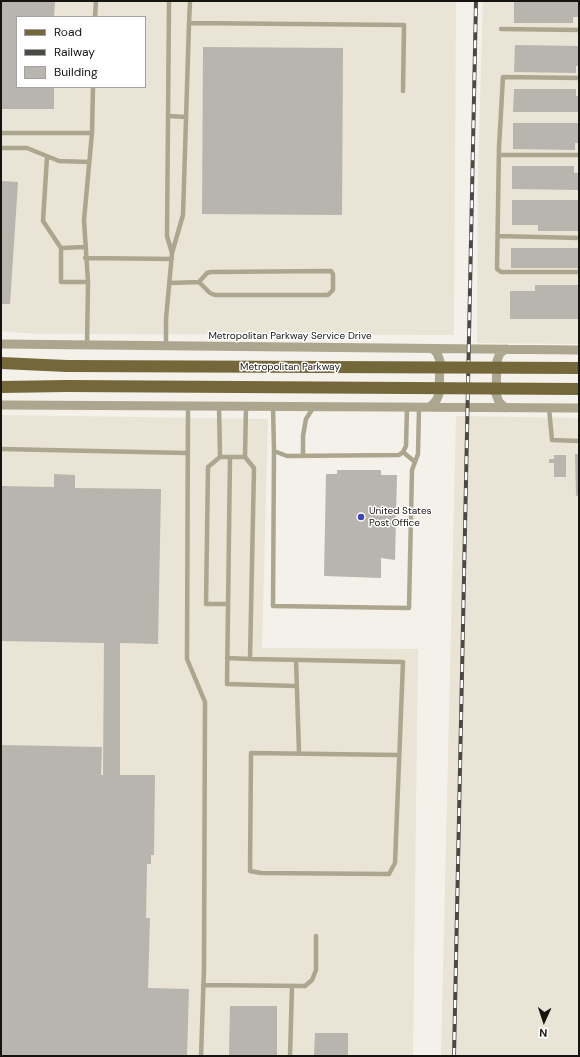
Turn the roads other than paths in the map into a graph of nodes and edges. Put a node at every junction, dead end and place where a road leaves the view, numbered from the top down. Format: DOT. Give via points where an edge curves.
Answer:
graph roads {
  1 [pos="96,1"];
  2 [pos="169,1"];
  3 [pos="190,1"];
  4 [pos="96,16"];
  5 [pos="189,23"];
  6 [pos="501,29"];
  7 [pos="579,30"];
  8 [pos="579,78"];
  9 [pos="93,88"];
  10 [pos="403,91"];
  11 [pos="168,116"];
  12 [pos="186,116"];
  13 [pos="1,133"];
  14 [pos="92,133"];
  15 [pos="1,148"];
  16 [pos="499,155"];
  17 [pos="579,155"];
  18 [pos="48,156"];
  19 [pos="89,162"];
  20 [pos="498,236"];
  21 [pos="579,238"];
  22 [pos="85,247"];
  23 [pos="61,248"];
  24 [pos="172,253"];
  25 [pos="85,258"];
  26 [pos="172,259"];
  27 [pos="579,272"];
  28 [pos="88,282"];
  29 [pos="199,282"];
  30 [pos="170,283"];
  31 [pos="1,344"];
  32 [pos="87,346"];
  33 [pos="166,346"];
  34 [pos="433,349"];
  35 [pos="506,349"];
  36 [pos="579,350"];
  37 [pos="1,362"];
  38 [pos="579,368"];
  39 [pos="1,388"];
  40 [pos="579,388"];
  41 [pos="1,405"];
  42 [pos="188,405"];
  43 [pos="219,405"];
  44 [pos="246,406"];
  45 [pos="273,406"];
  46 [pos="315,406"];
  47 [pos="407,408"];
  48 [pos="419,408"];
  49 [pos="430,408"];
  50 [pos="505,408"];
  51 [pos="549,408"];
  52 [pos="579,408"];
  53 [pos="579,441"];
  54 [pos="1,449"];
  55 [pos="274,451"];
  56 [pos="403,452"];
  57 [pos="187,453"];
  58 [pos="303,456"];
  59 [pos="220,457"];
  60 [pos="230,457"];
  61 [pos="245,457"];
  62 [pos="415,462"];
  63 [pos="228,604"];
  64 [pos="227,658"];
  65 [pos="250,659"];
  66 [pos="296,660"];
  67 [pos="296,686"];
  68 [pos="299,753"];
  69 [pos="398,755"];
  70 [pos="316,936"];
  71 [pos="203,984"];
  72 [pos="292,986"];
  73 [pos="200,1056"];
  74 [pos="290,1056"];
  1 -- 4 [label="lane"];
  2 -- 11 [label="lane"];
  3 -- 5 [label="lane"];
  5 -- 10 [label="lane" via="404,25"];
  5 -- 12 [label="lane"];
  6 -- 7 [label="lane"];
  8 -- 16 [label="lane" via="503,76"];
  9 -- 14 [label="lane"];
  11 -- 12 [label="lane"];
  11 -- 24 [label="lane" via="167,236"];
  12 -- 24 [label="lane" via="183,215"];
  13 -- 14 [label="lane"];
  14 -- 19 [label="lane"];
  15 -- 18 [label="lane" via="27,148"];
  16 -- 17 [label="lane"];
  16 -- 20 [label="lane"];
  18 -- 19 [label="lane" via="59,161"];
  18 -- 23 [label="lane" via="43,221"];
  19 -- 22 [label="lane" via="84,220"];
  20 -- 21 [label="lane"];
  20 -- 27 [label="lane" via="497,269 501,272"];
  22 -- 23 [label="lane"];
  22 -- 25 [label="lane"];
  23 -- 28 [label="lane" via="61,282"];
  24 -- 26 [label="lane"];
  25 -- 26 [label="lane"];
  25 -- 28 [label="lane"];
  26 -- 30 [label="lane"];
  28 -- 32 [label="lane"];
  29 -- 29 [label="lane" via="215,295 328,295 333,290 331,271 211,272"];
  29 -- 30 [label="lane"];
  30 -- 33 [label="lane"];
  31 -- 32 [label="street, Metropolitan Parkway Service Drive"];
  32 -- 33 [label="street, Metropolitan Parkway Service Drive"];
  33 -- 34 [label="street, Metropolitan Parkway Service Drive"];
  34 -- 35 [label="street, Metropolitan Parkway Service Drive"];
  34 -- 49 [label="street" via="440,361 439,394"];
  35 -- 36 [label="street, Metropolitan Parkway Service Drive"];
  35 -- 50 [label="street" via="500,353 497,361 496,394"];
  37 -- 38 [label="main road, Metropolitan Parkway, bridge" via="67,366"];
  39 -- 40 [label="main road, Metropolitan Parkway, bridge"];
  41 -- 42 [label="street"];
  42 -- 43 [label="street"];
  42 -- 57 [label="lane"];
  43 -- 44 [label="street"];
  43 -- 59 [label="lane"];
  44 -- 45 [label="street"];
  44 -- 61 [label="lane"];
  45 -- 46 [label="street"];
  45 -- 55 [label="lane"];
  46 -- 47 [label="street"];
  46 -- 58 [label="lane" via="306,419"];
  47 -- 48 [label="street"];
  47 -- 56 [label="lane" via="406,446"];
  48 -- 49 [label="street"];
  48 -- 62 [label="lane" via="418,454"];
  49 -- 50 [label="street"];
  50 -- 51 [label="street"];
  51 -- 52 [label="street"];
  51 -- 53 [label="lane" via="552,440"];
  54 -- 57 [label="lane"];
  55 -- 58 [label="lane" via="287,456"];
  55 -- 62 [label="lane" via="273,606 409,608 412,470"];
  56 -- 58 [label="lane" via="393,456"];
  56 -- 62 [label="lane"];
  57 -- 71 [label="lane" via="187,659 205,702"];
  59 -- 60 [label="lane"];
  59 -- 63 [label="lane" via="208,467 206,604"];
  60 -- 61 [label="lane"];
  60 -- 63 [label="lane"];
  61 -- 65 [label="lane" via="254,468"];
  63 -- 64 [label="lane"];
  64 -- 65 [label="lane"];
  64 -- 67 [label="lane" via="227,684"];
  65 -- 66 [label="lane"];
  66 -- 67 [label="lane"];
  66 -- 69 [label="lane" via="403,662"];
  67 -- 68 [label="lane"];
  68 -- 69 [label="lane"];
  68 -- 69 [label="lane" via="251,753 250,871 390,874 395,863"];
  70 -- 72 [label="lane" via="316,970 312,980 305,986"];
  71 -- 72 [label="lane"];
  71 -- 73 [label="lane"];
  72 -- 74 [label="lane"];
}
